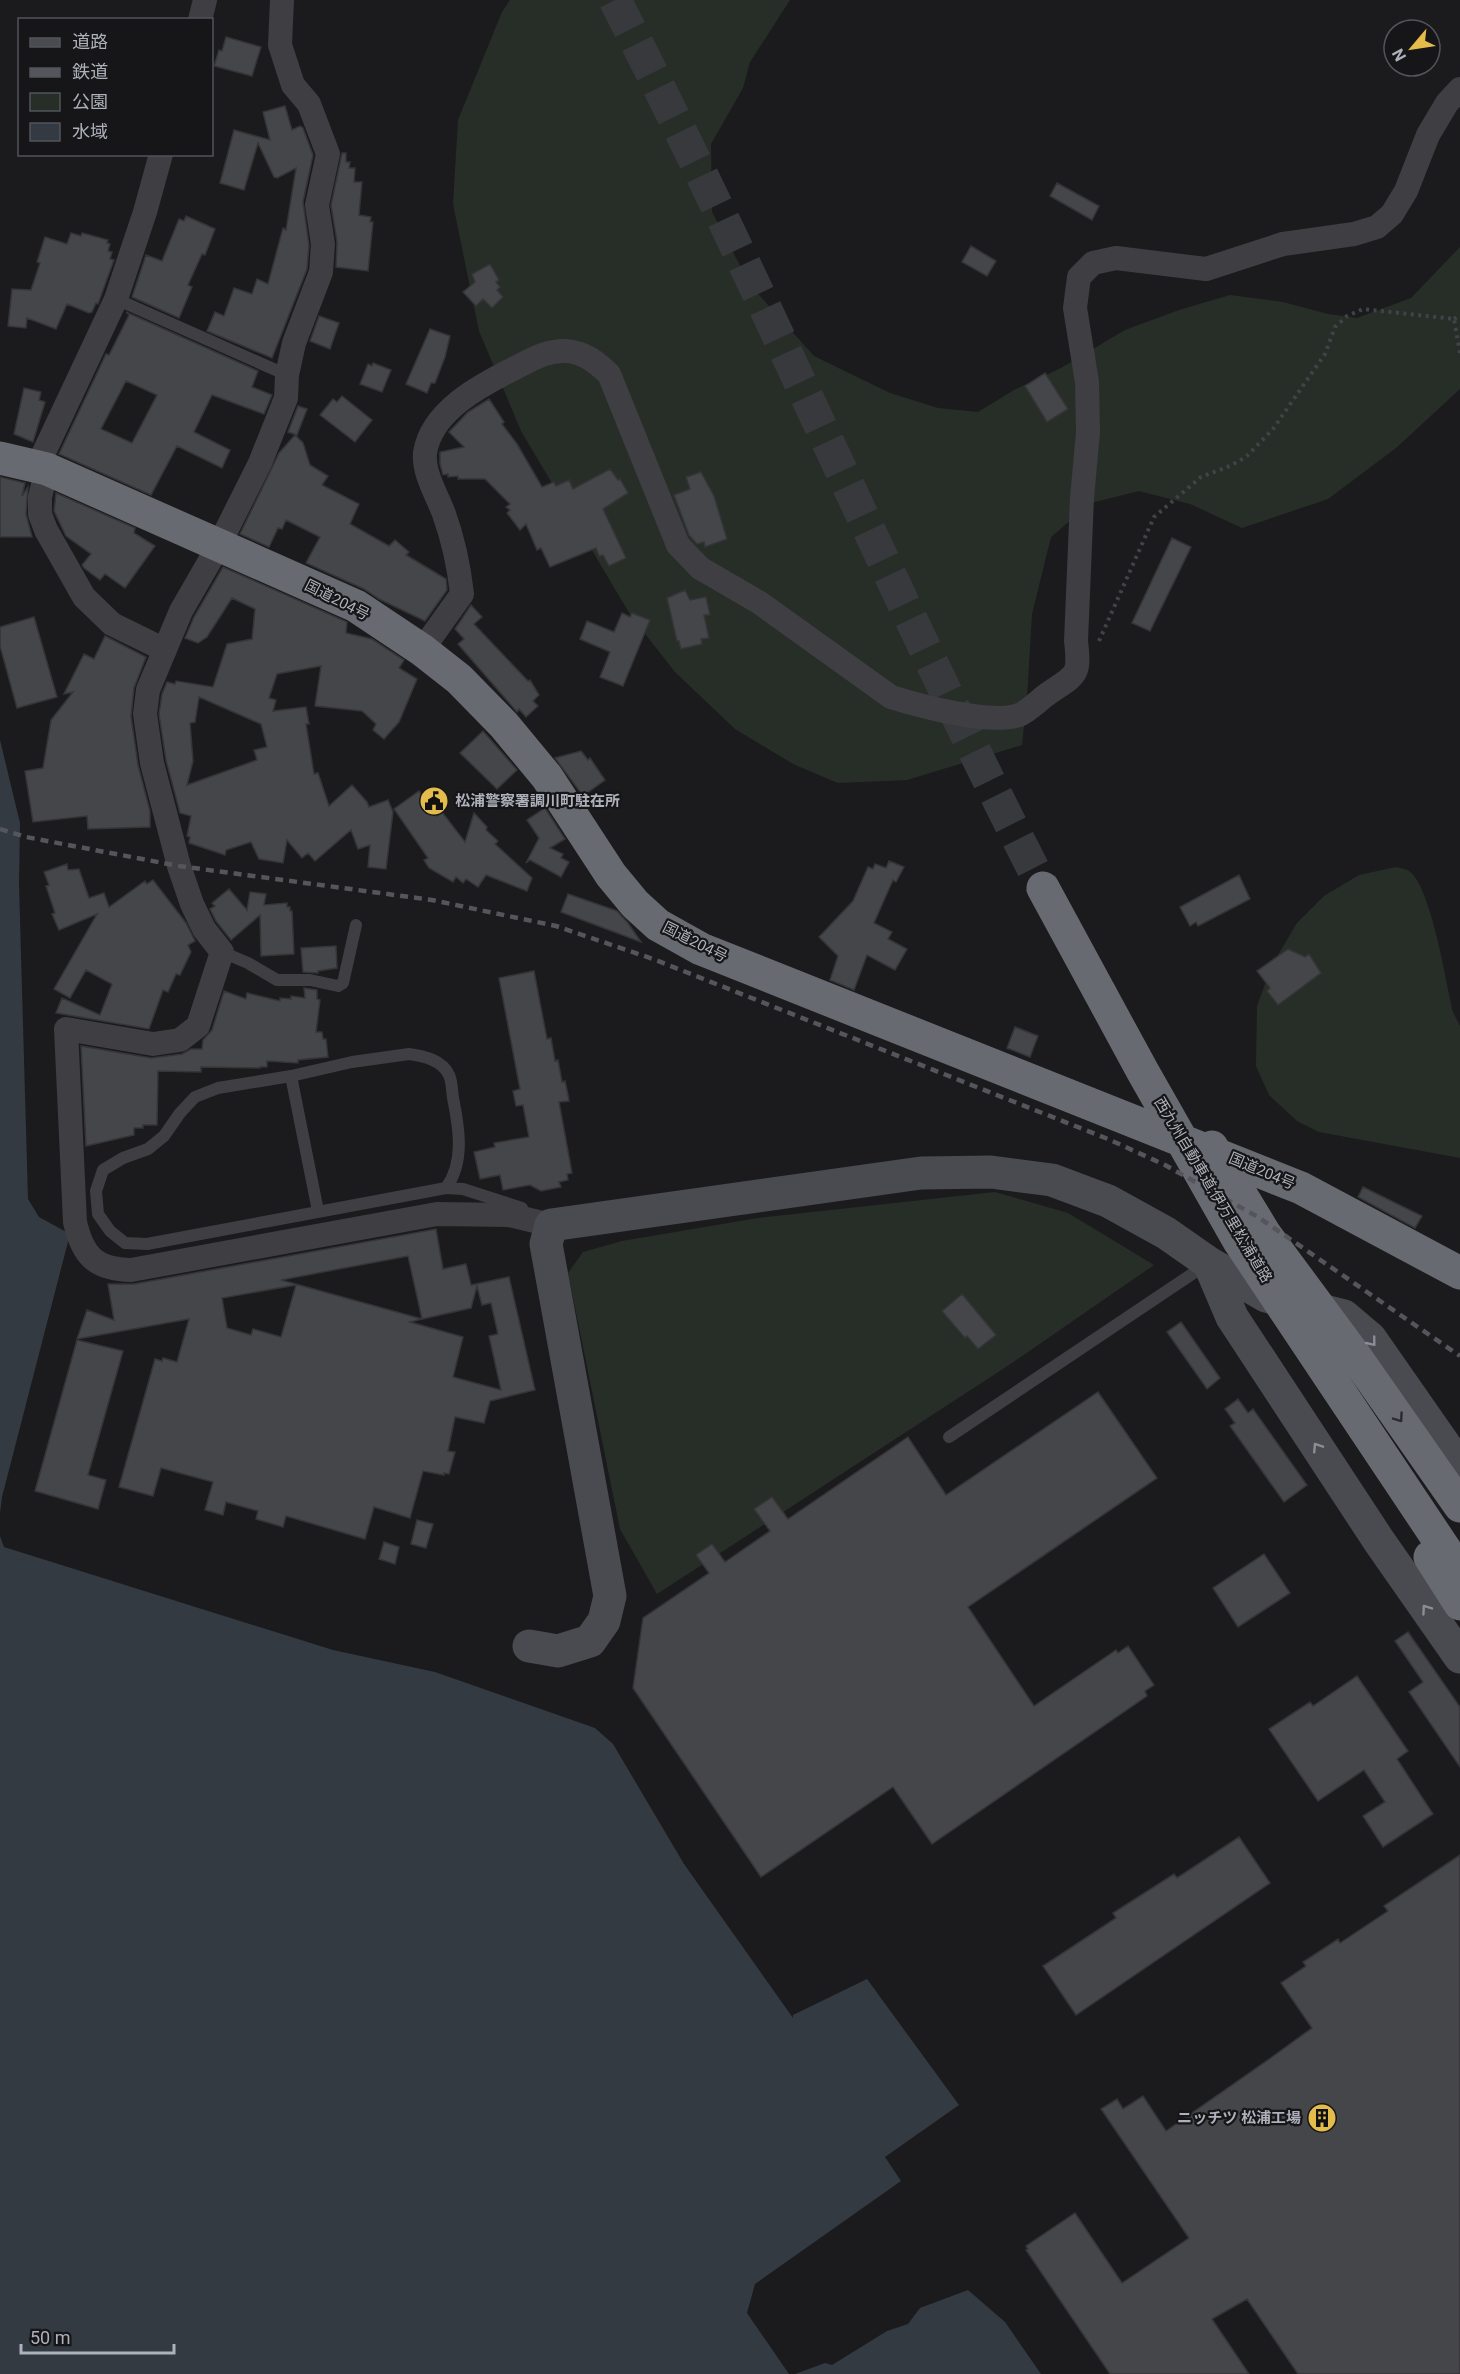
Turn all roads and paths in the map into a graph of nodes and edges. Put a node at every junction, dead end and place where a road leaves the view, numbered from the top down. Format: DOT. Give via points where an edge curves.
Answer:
graph roads {
  1 [pos="205,0"];
  2 [pos="282,0"];
  3 [pos="200,18"];
  4 [pos="1460,89"];
  5 [pos="160,156"];
  6 [pos="116,299"];
  7 [pos="1460,315"];
  8 [pos="1454,319"];
  9 [pos="1460,353"];
  10 [pos="287,375"];
  11 [pos="0,458"];
  12 [pos="43,467"];
  13 [pos="219,545"];
  14 [pos="165,650"];
  15 [pos="422,650"];
  16 [pos="1079,665"];
  17 [pos="1051,883"];
  18 [pos="356,925"];
  19 [pos="222,951"];
  20 [pos="291,1076"];
  21 [pos="446,1188"];
  22 [pos="318,1210"];
  23 [pos="551,1225"];
  24 [pos="1209,1263"];
  25 [pos="1460,1273"];
  26 [pos="1338,1363"];
  27 [pos="949,1437"];
  28 [pos="1460,1467"];
  29 [pos="1460,1506"];
  30 [pos="1460,1550"];
  31 [pos="1460,1572"];
  32 [pos="1460,1604"];
  33 [pos="529,1646"];
  34 [pos="1460,1657"];
  1 -- 3 [label="street"];
  2 -- 10 [label="street" via="280,45 293,86 309,104 328,154 317,205 323,244 321,272 294,343"];
  4 -- 16 [label="street" via="1428,135 1406,191 1392,214 1377,227 1283,244 1206,269 1116,258 1093,263 1079,277 1075,308 1087,382 1088,432 1076,641"];
  5 -- 6 [label="street"];
  6 -- 10 [label="lane"];
  6 -- 12 [label="street"];
  7 -- 8 [label="path"];
  8 -- 9 [label="path"];
  8 -- 16 [label="path" via="1363,309 1335,327 1325,354 1273,429 1246,458 1201,477 1154,517 1096,649"];
  10 -- 13 [label="street" via="286,398 260,463"];
  11 -- 12 [label="highway, 国道204号"];
  12 -- 13 [label="highway, 国道204号"];
  12 -- 14 [label="street" via="40,514 84,597 112,624"];
  13 -- 14 [label="street" via="181,611"];
  13 -- 15 [label="highway, 国道204号" via="356,606"];
  14 -- 19 [label="street" via="148,690 145,714 152,763 192,904 204,929"];
  15 -- 16 [label="street" via="462,594 445,516 429,480 425,454 434,429 457,402 477,387 545,353 566,351 590,357 609,374 678,545 700,568 760,603 891,698 996,719 1021,715 1071,678"];
  15 -- 25 [label="highway, 国道204号" via="459,679 504,725 547,777 611,875 658,925 701,949 1301,1188"];
  17 -- 26 [label="highway, 西九州自動車道;伊万里松浦道路" via="1239,1240"];
  18 -- 19 [label="lane" via="343,983 338,986 310,980 277,980"];
  19 -- 23 [label="street" via="198,1026 180,1040 153,1044 66,1029 75,1222 79,1239 91,1257 109,1269 131,1270 437,1214 509,1215"];
  20 -- 21 [label="lane" via="409,1054 430,1057 448,1074 459,1126 458,1163"];
  20 -- 22 [label="lane"];
  20 -- 22 [label="lane" via="218,1088 195,1097 164,1136 148,1149 103,1170 96,1191 98,1214 125,1243 147,1244"];
  21 -- 22 [label="lane"];
  21 -- 23 [label="lane" via="464,1189 519,1207"];
  23 -- 24 [label="street" via="921,1173 991,1172 1052,1180 1108,1201 1166,1233"];
  23 -- 33 [label="street" via="546,1244 610,1596 604,1621 590,1641 558,1651"];
  24 -- 27 [label="lane"];
  24 -- 28 [label="street, one-way" via="1266,1296 1344,1316 1370,1338"];
  34 -- 24 [label="street, one-way" via="1232,1317"];
  26 -- 29 [label="highway, one-way"];
  26 -- 30 [label="highway, 西九州自動車道;伊万里松浦道路"];
  26 -- 31 [label="highway, 西九州自動車道;伊万里松浦道路"];
  26 -- 32 [label="highway" via="1401,1511"];
}
